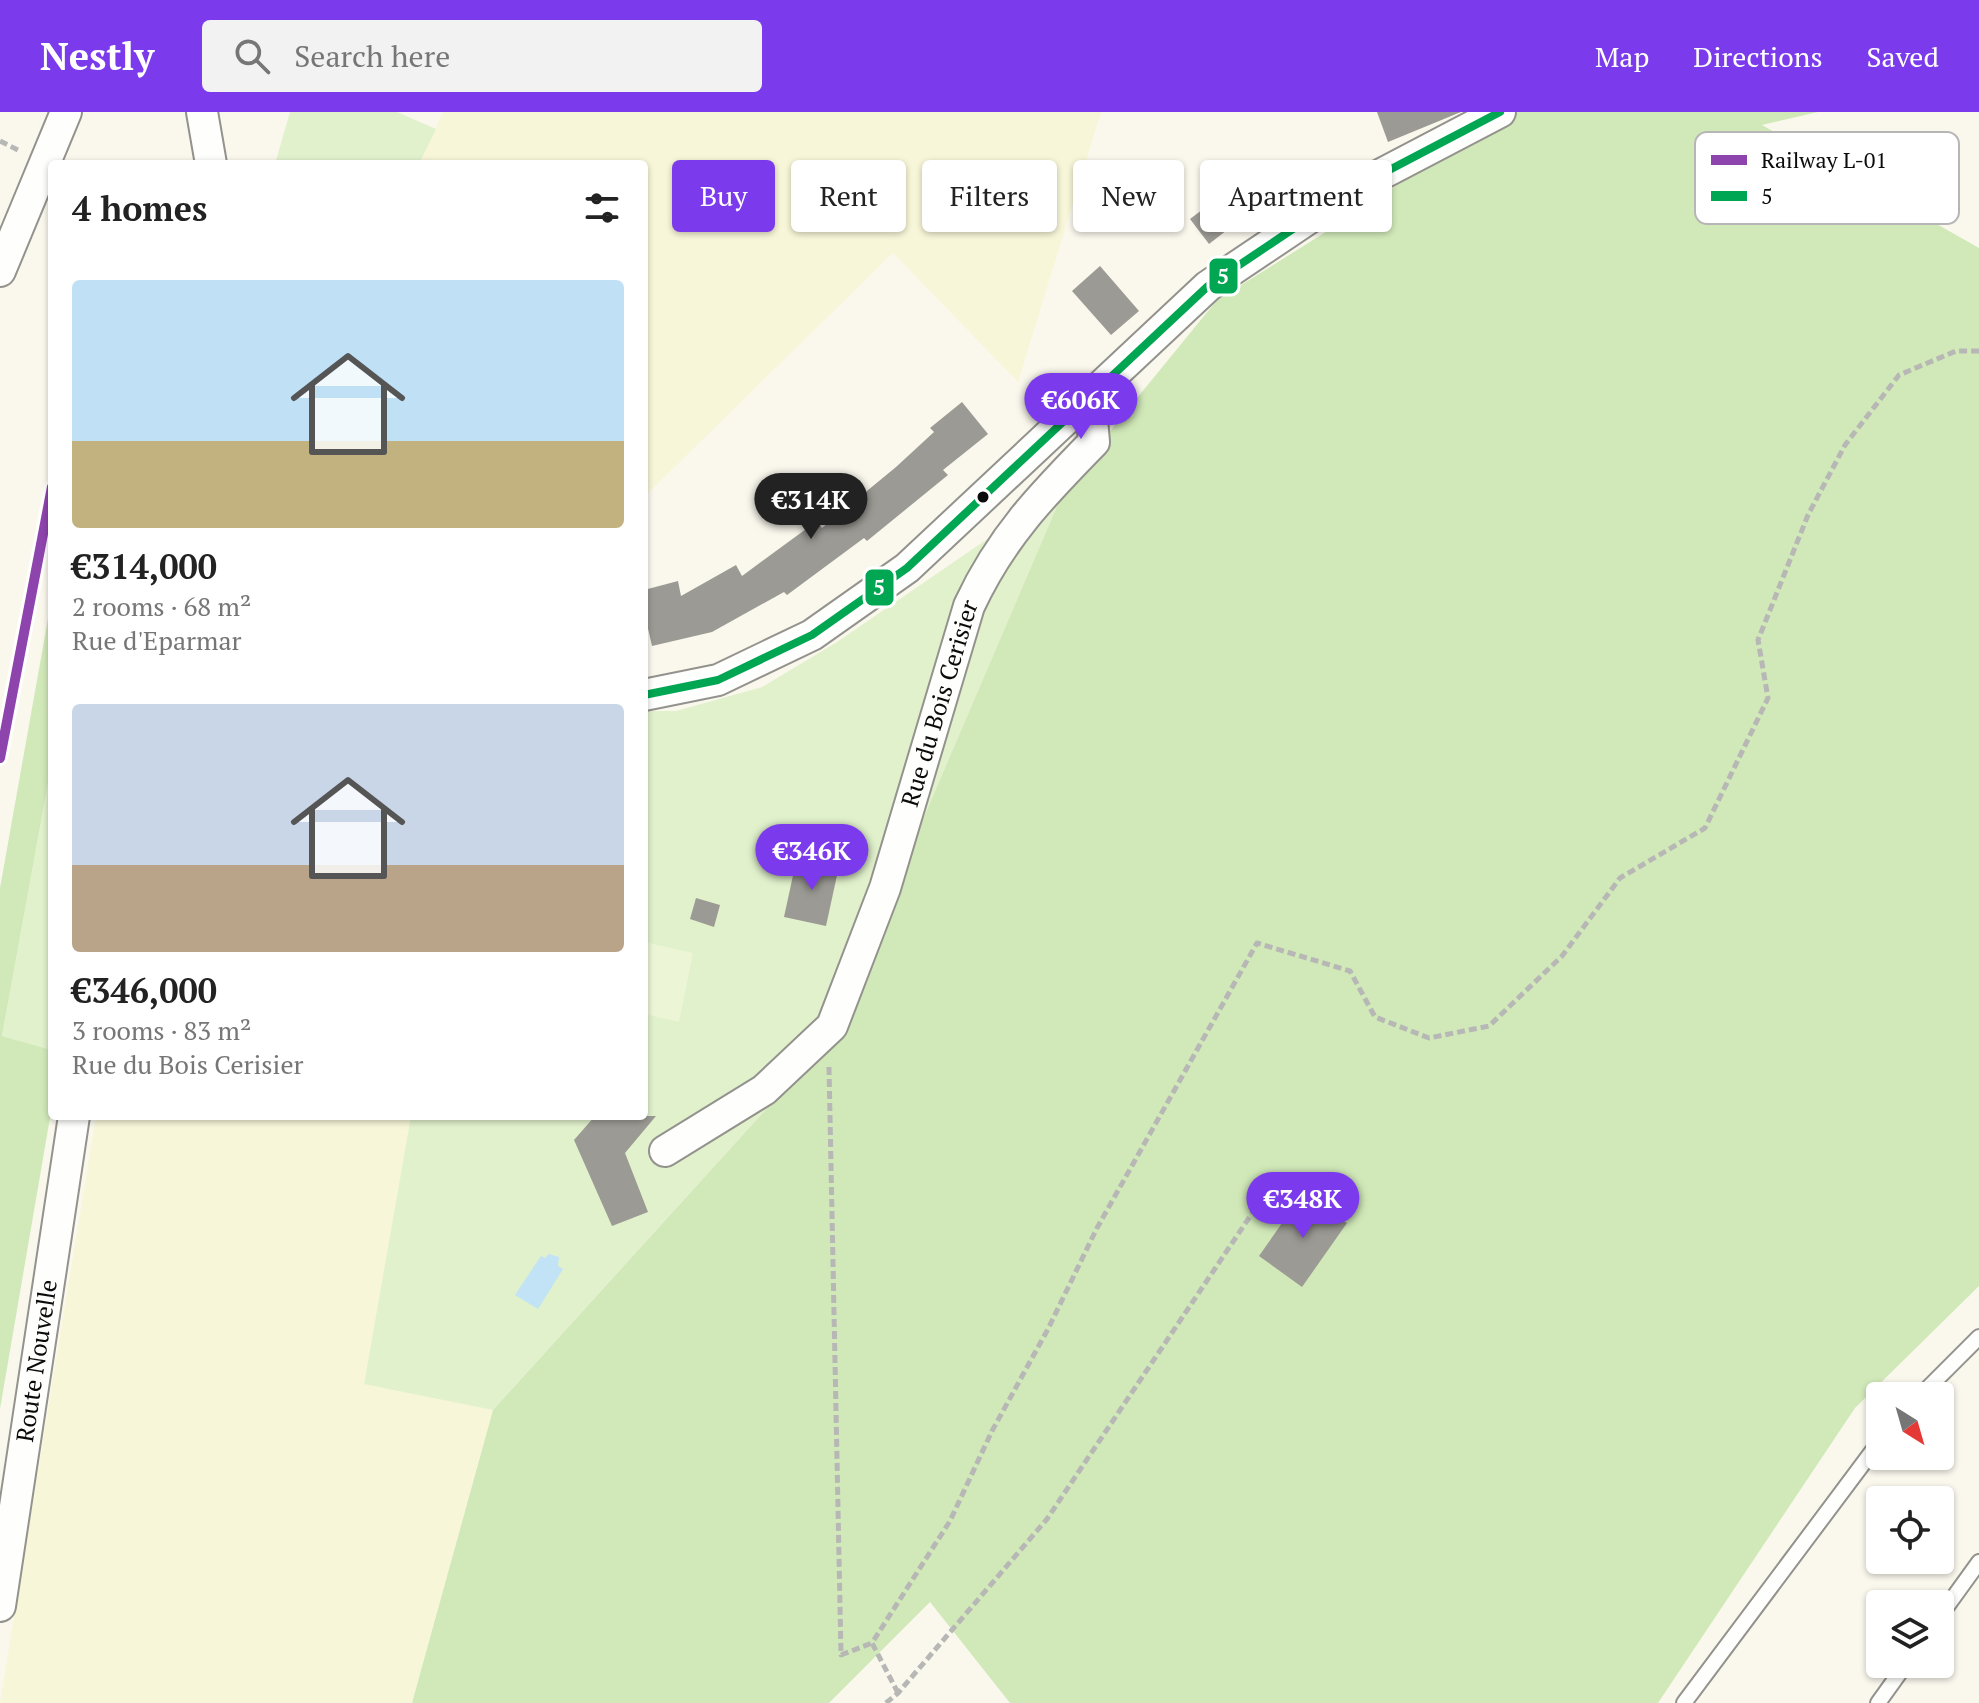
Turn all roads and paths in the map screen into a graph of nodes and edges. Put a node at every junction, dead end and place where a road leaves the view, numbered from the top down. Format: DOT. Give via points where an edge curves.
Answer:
graph roads {
  1 [pos="66,112"];
  2 [pos="202,112"];
  3 [pos="1500,112"];
  4 [pos="210,160"];
  5 [pos="0,271"];
  6 [pos="1979,351"];
  7 [pos="1090,396"];
  8 [pos="648,694"];
  9 [pos="832,1026"];
  10 [pos="73,1120"];
  11 [pos="665,1151"];
  12 [pos="1257,1206"];
  13 [pos="1979,1337"];
  14 [pos="1934,1382"];
  15 [pos="1866,1460"];
  16 [pos="1979,1562"];
  17 [pos="1954,1597"];
  18 [pos="0,1606"];
  19 [pos="872,1643"];
  20 [pos="1896,1678"];
  21 [pos="898,1693"];
  22 [pos="886,1703"];
  23 [pos="1684,1703"];
  24 [pos="1878,1703"];
  1 -- 5 [label="street"];
  2 -- 4 [label="street"];
  3 -- 7 [label="street" via="1351,190 1208,286"];
  6 -- 19 [label="path" via="1956,351 1899,375 1845,445 1808,515 1758,640 1768,698 1705,828 1620,878 1562,956 1489,1026 1429,1038 1375,1017 1350,971 1257,943 1097,1228 950,1521"];
  7 -- 8 [label="street" via="907,568 812,635 718,680"];
  7 -- 9 [label="street, Rue du Bois Cerisier" via="1094,442 1014,528 969,606 885,888"];
  9 -- 11 [label="street, Rue du Bois Cerisier" via="764,1090"];
  9 -- 19 [label="path" via="828,1041 841,1655"];
  10 -- 18 [label="street, Route Nouvelle"];
  12 -- 21 [label="path" via="1047,1519"];
  13 -- 14 [label="lane"];
  15 -- 23 [label="lane"];
  16 -- 17 [label="lane"];
  19 -- 21 [label="path"];
  20 -- 24 [label="lane"];
  21 -- 22 [label="path"];
}
